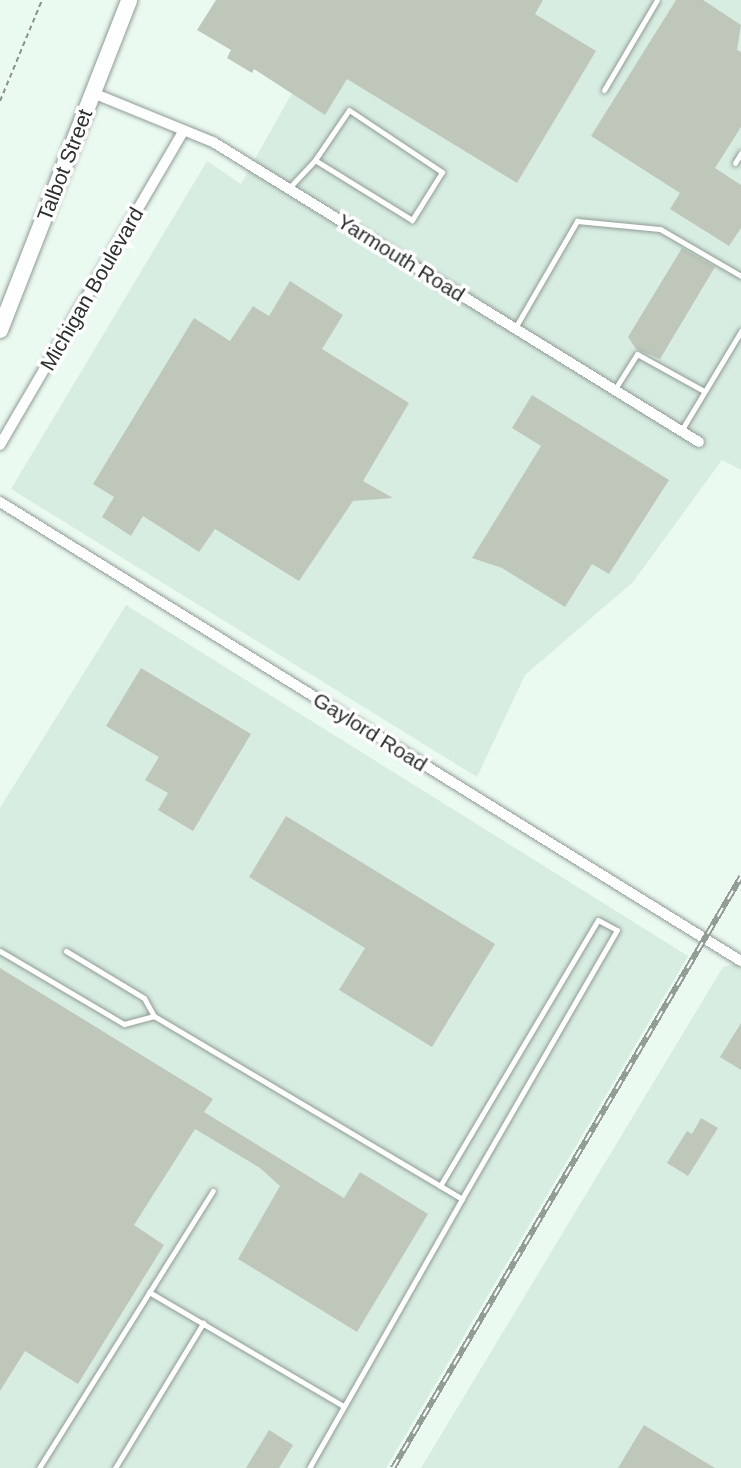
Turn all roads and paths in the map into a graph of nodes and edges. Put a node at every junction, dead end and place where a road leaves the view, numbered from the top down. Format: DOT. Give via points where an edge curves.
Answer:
graph roads {
  1 [pos="42,0"];
  2 [pos="129,0"];
  3 [pos="657,0"];
  4 [pos="604,90"];
  5 [pos="93,93"];
  6 [pos="0,101"];
  7 [pos="183,132"];
  8 [pos="741,153"];
  9 [pos="315,160"];
  10 [pos="735,163"];
  11 [pos="289,188"];
  12 [pos="741,276"];
  13 [pos="515,328"];
  14 [pos="0,330"];
  15 [pos="741,331"];
  16 [pos="615,389"];
  17 [pos="704,391"];
  18 [pos="681,431"];
  19 [pos="699,442"];
  20 [pos="0,445"];
  21 [pos="0,502"];
  22 [pos="0,951"];
  23 [pos="66,951"];
  24 [pos="741,961"];
  25 [pos="154,1016"];
  26 [pos="440,1186"];
  27 [pos="213,1191"];
  28 [pos="462,1199"];
  29 [pos="149,1292"];
  30 [pos="203,1323"];
  31 [pos="343,1406"];
  32 [pos="39,1468"];
  33 [pos="115,1468"];
  34 [pos="309,1468"];
  1 -- 6 [label="path"];
  2 -- 5 [label="main road, Talbot Street"];
  3 -- 4 [label="lane"];
  5 -- 7 [label="street, Yarmouth Road"];
  5 -- 14 [label="main road, Talbot Street"];
  7 -- 11 [label="street, Yarmouth Road" via="213,142"];
  7 -- 20 [label="street, Michigan Boulevard"];
  8 -- 10 [label="lane"];
  9 -- 9 [label="lane" via="349,110 442,172 412,220"];
  9 -- 11 [label="lane"];
  11 -- 13 [label="street, Yarmouth Road"];
  12 -- 13 [label="lane" via="660,229 577,221"];
  13 -- 16 [label="street, Yarmouth Road"];
  15 -- 17 [label="lane"];
  16 -- 17 [label="lane" via="636,354"];
  16 -- 18 [label="street, Yarmouth Road"];
  17 -- 18 [label="lane"];
  18 -- 19 [label="street, Yarmouth Road"];
  21 -- 24 [label="street, Gaylord Road"];
  22 -- 25 [label="lane" via="124,1024"];
  23 -- 25 [label="lane" via="144,998"];
  25 -- 26 [label="lane"];
  26 -- 28 [label="lane"];
  26 -- 28 [label="lane" via="598,920 617,930"];
  27 -- 29 [label="lane"];
  28 -- 31 [label="lane"];
  29 -- 30 [label="lane"];
  29 -- 32 [label="lane"];
  30 -- 31 [label="lane"];
  30 -- 33 [label="lane"];
  31 -- 34 [label="lane"];
}
